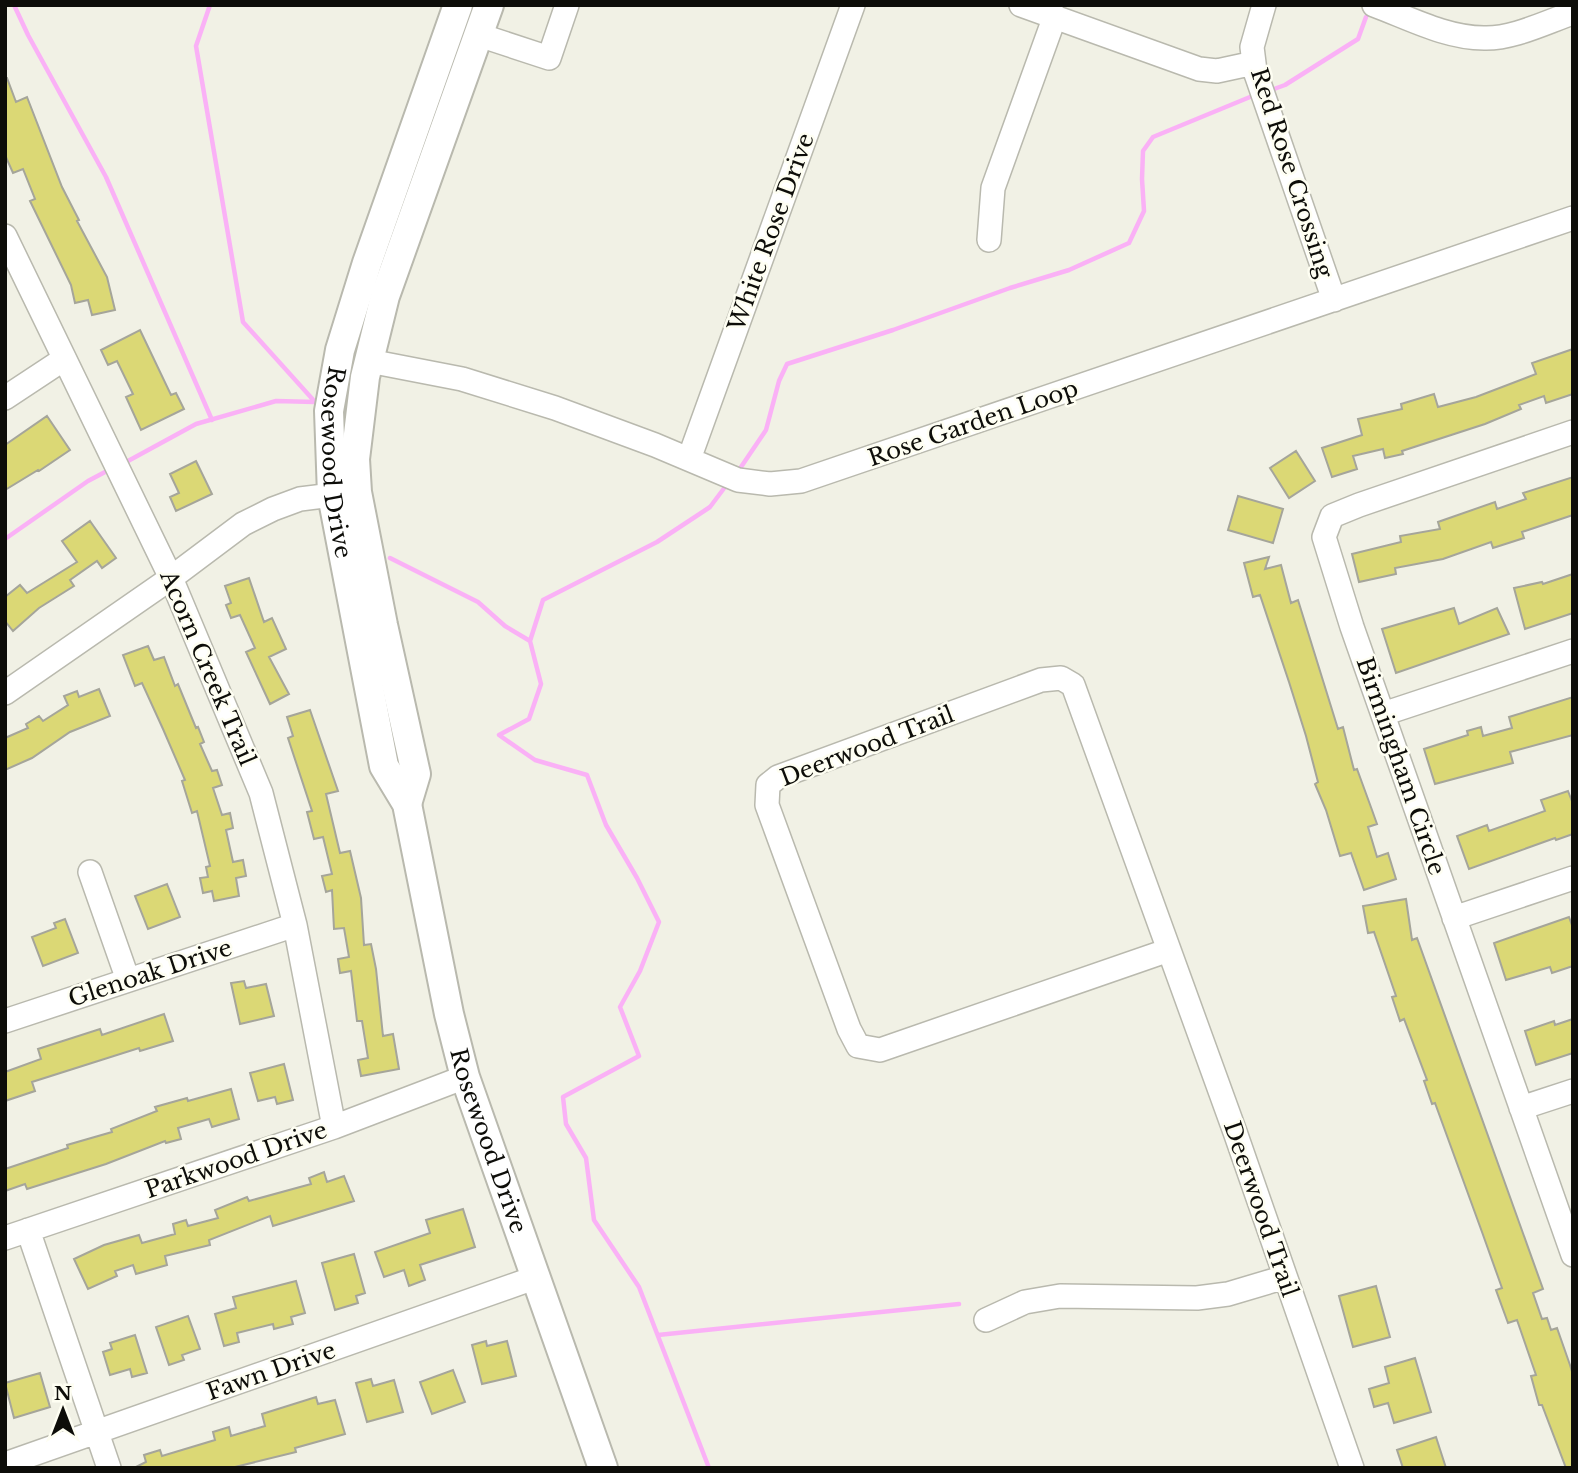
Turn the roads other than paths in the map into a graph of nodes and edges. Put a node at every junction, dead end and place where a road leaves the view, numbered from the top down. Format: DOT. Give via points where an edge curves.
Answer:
graph roads {
  1 [pos="458,5"];
  2 [pos="489,5"];
  3 [pos="567,5"];
  4 [pos="853,5"];
  5 [pos="1021,5"];
  6 [pos="1264,5"];
  7 [pos="1374,5"];
  8 [pos="1573,13"];
  9 [pos="1055,16"];
  10 [pos="479,35"];
  11 [pos="1254,63"];
  12 [pos="1573,218"];
  13 [pos="5,236"];
  14 [pos="989,240"];
  15 [pos="1334,300"];
  16 [pos="64,359"];
  17 [pos="369,361"];
  18 [pos="5,398"];
  19 [pos="1573,432"];
  20 [pos="689,459"];
  21 [pos="344,494"];
  22 [pos="170,578"];
  23 [pos="1573,651"];
  24 [pos="5,693"];
  25 [pos="1383,714"];
  26 [pos="90,872"];
  27 [pos="1573,878"];
  28 [pos="1454,918"];
  29 [pos="295,925"];
  30 [pos="1169,950"];
  31 [pos="128,980"];
  32 [pos="5,1021"];
  33 [pos="465,1077"];
  34 [pos="1573,1091"];
  35 [pos="1521,1108"];
  36 [pos="334,1127"];
  37 [pos="28,1230"];
  38 [pos="5,1238"];
  39 [pos="1573,1255"];
  40 [pos="537,1277"];
  41 [pos="1285,1277"];
  42 [pos="986,1320"];
  43 [pos="96,1432"];
  44 [pos="5,1464"];
  45 [pos="109,1468"];
  46 [pos="603,1468"];
  47 [pos="1352,1468"];
  1 -- 21 [label="main road, Rosewood Drive" via="340,350 329,411"];
  2 -- 10 [label="main road, Rosewood Drive"];
  3 -- 10 [label="street" via="549,58"];
  4 -- 20 [label="street, White Rose Drive"];
  5 -- 9 [label="street"];
  6 -- 11 [label="street, Red Rose Crossing" via="1252,47"];
  7 -- 8 [label="street" via="1442,30 1484,38"];
  9 -- 11 [label="street" via="1199,68 1217,71"];
  9 -- 14 [label="street" via="993,188"];
  10 -- 17 [label="main road, Rosewood Drive" via="385,296"];
  11 -- 15 [label="street, Red Rose Crossing"];
  12 -- 15 [label="street, Rose Garden Loop"];
  13 -- 16 [label="street, Acorn Creek Trail"];
  15 -- 20 [label="street, Rose Garden Loop" via="801,481 738,480"];
  16 -- 18 [label="street"];
  16 -- 22 [label="street, Acorn Creek Trail"];
  17 -- 20 [label="street, Rose Garden Loop" via="475,383"];
  17 -- 21 [label="main road, Rosewood Drive" via="355,459"];
  19 -- 25 [label="street, Birmingham Circle" via="1332,516 1324,537 1329,558"];
  21 -- 22 [label="street" via="300,499 253,519"];
  21 -- 33 [label="main road, Rosewood Drive" via="384,766 407,804"];
  22 -- 24 [label="street"];
  22 -- 29 [label="street, Acorn Creek Trail" via="261,793"];
  23 -- 25 [label="street"];
  25 -- 28 [label="street, Birmingham Circle"];
  26 -- 31 [label="street"];
  27 -- 28 [label="street"];
  28 -- 35 [label="street, Birmingham Circle"];
  29 -- 31 [label="street, Glenoak Drive"];
  29 -- 36 [label="street, Acorn Creek Trail"];
  30 -- 30 [label="street, Deerwood Trail" via="1073,685 1060,678 1041,680 778,777 768,785 767,805 858,1046 880,1050"];
  30 -- 41 [label="street, Deerwood Trail"];
  31 -- 32 [label="street, Glenoak Drive"];
  33 -- 36 [label="street, Parkwood Drive"];
  33 -- 40 [label="main road, Rosewood Drive"];
  34 -- 35 [label="street"];
  35 -- 39 [label="street, Birmingham Circle"];
  36 -- 37 [label="street, Parkwood Drive"];
  37 -- 38 [label="street, Parkwood Drive"];
  37 -- 43 [label="street"];
  40 -- 43 [label="street, Fawn Drive"];
  40 -- 46 [label="main road, Rosewood Drive"];
  41 -- 42 [label="street" via="1197,1298 1060,1296 1025,1302"];
  41 -- 47 [label="street, Deerwood Trail"];
  43 -- 44 [label="street, Fawn Drive"];
  43 -- 45 [label="street"];
}
